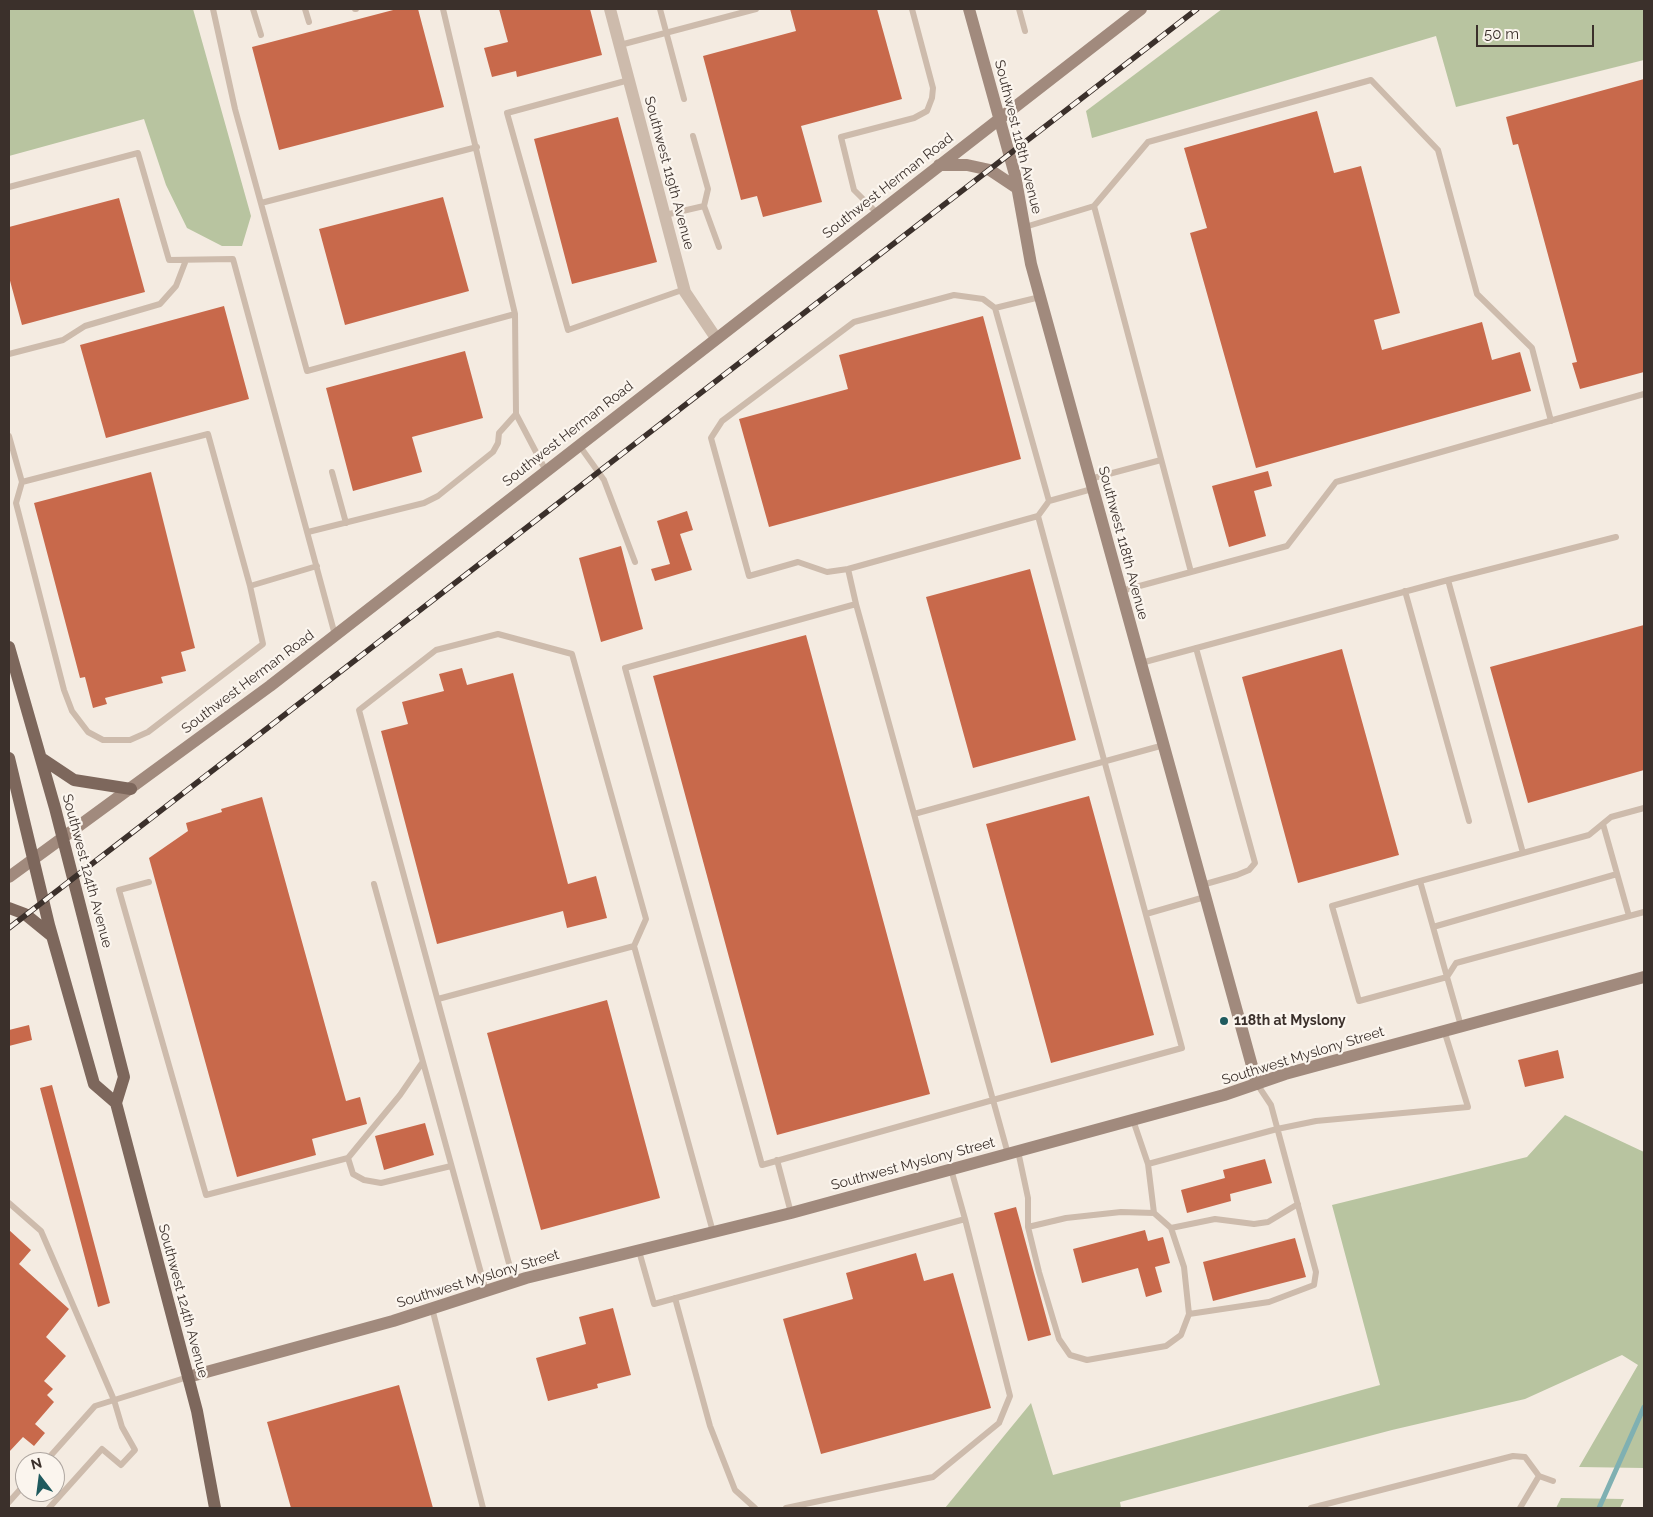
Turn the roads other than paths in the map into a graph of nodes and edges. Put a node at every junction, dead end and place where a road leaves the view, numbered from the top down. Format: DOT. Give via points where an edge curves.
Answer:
graph roads {
  1 [pos="213,9"];
  2 [pos="253,9"];
  3 [pos="305,9"];
  4 [pos="443,9"];
  5 [pos="610,9"];
  6 [pos="660,9"];
  7 [pos="756,9"];
  8 [pos="912,9"];
  9 [pos="969,9"];
  10 [pos="1019,9"];
  11 [pos="1141,9"];
  12 [pos="309,22"];
  13 [pos="1025,32"];
  14 [pos="666,33"];
  15 [pos="261,35"];
  16 [pos="620,45"];
  17 [pos="629,80"];
  18 [pos="684,99"];
  19 [pos="999,120"];
  20 [pos="693,136"];
  21 [pos="477,147"];
  22 [pos="939,165"];
  23 [pos="9,187"];
  24 [pos="1017,188"];
  25 [pos="261,203"];
  26 [pos="704,206"];
  27 [pos="1094,206"];
  28 [pos="877,213"];
  29 [pos="665,216"];
  30 [pos="1025,227"];
  31 [pos="719,247"];
  32 [pos="186,260"];
  33 [pos="685,289"];
  34 [pos="1040,297"];
  35 [pos="995,308"];
  36 [pos="515,314"];
  37 [pos="716,338"];
  38 [pos="9,354"];
  39 [pos="1644,394"];
  40 [pos="516,414"];
  41 [pos="1551,421"];
  42 [pos="9,436"];
  43 [pos="579,445"];
  44 [pos="1161,460"];
  45 [pos="546,471"];
  46 [pos="332,472"];
  47 [pos="22,482"];
  48 [pos="1091,484"];
  49 [pos="1049,502"];
  50 [pos="1038,516"];
  51 [pos="346,523"];
  52 [pos="308,532"];
  53 [pos="1616,538"];
  54 [pos="635,562"];
  55 [pos="317,566"];
  56 [pos="848,569"];
  57 [pos="1191,572"];
  58 [pos="1448,580"];
  59 [pos="250,586"];
  60 [pos="1121,591"];
  61 [pos="1405,591"];
  62 [pos="856,604"];
  63 [pos="335,635"];
  64 [pos="9,647"];
  65 [pos="1196,648"];
  66 [pos="1141,663"];
  67 [pos="1164,745"];
  68 [pos="9,758"];
  69 [pos="41,758"];
  70 [pos="1104,762"];
  71 [pos="131,789"];
  72 [pos="1644,808"];
  73 [pos="914,814"];
  74 [pos="1470,821"];
  75 [pos="1602,824"];
  76 [pos="63,837"];
  77 [pos="1523,853"];
  78 [pos="33,860"];
  79 [pos="1617,874"];
  80 [pos="9,877"];
  81 [pos="1420,881"];
  82 [pos="149,882"];
  83 [pos="374,884"];
  84 [pos="1204,891"];
  85 [pos="9,908"];
  86 [pos="1644,912"];
  87 [pos="1146,914"];
  88 [pos="1629,916"];
  89 [pos="1433,927"];
  90 [pos="53,937"];
  91 [pos="634,946"];
  92 [pos="1447,977"];
  93 [pos="1644,977"];
  94 [pos="438,999"];
  95 [pos="1461,1026"];
  96 [pos="1444,1030"];
  97 [pos="422,1063"];
  98 [pos="1257,1084"];
  99 [pos="993,1100"];
  100 [pos="116,1103"];
  101 [pos="1134,1120"];
  102 [pos="1277,1129"];
  103 [pos="1013,1152"];
  104 [pos="348,1158"];
  105 [pos="777,1160"];
  106 [pos="1148,1164"];
  107 [pos="450,1166"];
  108 [pos="951,1169"];
  109 [pos="9,1203"];
  110 [pos="1298,1204"];
  111 [pos="791,1213"];
  112 [pos="1154,1213"];
  113 [pos="965,1219"];
  114 [pos="1028,1227"];
  115 [pos="1171,1228"];
  116 [pos="714,1234"];
  117 [pos="640,1251"];
  118 [pos="514,1282"];
  119 [pos="486,1291"];
  120 [pos="675,1298"];
  121 [pos="432,1308"];
  122 [pos="1189,1314"];
  123 [pos="188,1377"];
  124 [pos="114,1400"];
  125 [pos="54,1452"];
  126 [pos="1539,1476"];
  127 [pos="1554,1482"];
  128 [pos="49,1508"];
  129 [pos="215,1508"];
  130 [pos="483,1508"];
  131 [pos="755,1508"];
  132 [pos="786,1508"];
  133 [pos="1311,1508"];
  134 [pos="1520,1508"];
  1 -- 25 [label="lane" via="235,109"];
  2 -- 15 [label="lane"];
  3 -- 12 [label="lane"];
  4 -- 21 [label="lane"];
  5 -- 16 [label="street, Southwest 119th Avenue"];
  6 -- 14 [label="lane"];
  7 -- 14 [label="lane"];
  8 -- 28 [label="lane" via="932,88 927,111 914,118 841,137 854,190"];
  9 -- 19 [label="street, Southwest 118th Avenue"];
  10 -- 13 [label="lane"];
  11 -- 19 [label="street, Southwest Herman Road"];
  14 -- 16 [label="lane"];
  14 -- 18 [label="lane"];
  16 -- 17 [label="street, Southwest 119th Avenue"];
  17 -- 29 [label="street, Southwest 119th Avenue"];
  17 -- 33 [label="lane" via="507,113 568,330"];
  19 -- 22 [label="street, Southwest Herman Road"];
  19 -- 24 [label="street, Southwest 118th Avenue"];
  20 -- 26 [label="lane" via="708,189"];
  21 -- 25 [label="lane"];
  21 -- 36 [label="lane"];
  22 -- 24 [label="street" via="967,165 990,170"];
  22 -- 28 [label="street, Southwest Herman Road"];
  23 -- 32 [label="lane" via="138,153 170,260"];
  24 -- 30 [label="street, Southwest 118th Avenue"];
  25 -- 36 [label="lane" via="307,371"];
  26 -- 29 [label="lane"];
  26 -- 31 [label="lane"];
  27 -- 30 [label="lane"];
  27 -- 41 [label="lane" via="1148,142 1370,80 1438,150 1477,294 1532,348"];
  27 -- 44 [label="lane"];
  28 -- 37 [label="street, Southwest Herman Road"];
  29 -- 33 [label="street, Southwest 119th Avenue"];
  30 -- 34 [label="street, Southwest 118th Avenue"];
  32 -- 38 [label="lane" via="176,286 160,304 85,326 62,340"];
  32 -- 52 [label="lane" via="233,259"];
  33 -- 37 [label="street, Southwest 119th Avenue" via="689,301"];
  34 -- 35 [label="lane"];
  34 -- 48 [label="street, Southwest 118th Avenue"];
  35 -- 49 [label="lane"];
  35 -- 56 [label="lane" via="983,299 954,295 854,322 722,421 711,438 749,576 798,562 827,572"];
  36 -- 40 [label="lane"];
  37 -- 43 [label="street, Southwest Herman Road"];
  39 -- 41 [label="lane"];
  40 -- 45 [label="lane"];
  40 -- 51 [label="lane" via="499,433 493,452 438,496 424,503"];
  41 -- 57 [label="lane" via="1336,482 1287,546"];
  42 -- 47 [label="lane"];
  43 -- 45 [label="street, Southwest Herman Road"];
  43 -- 54 [label="lane" via="604,480"];
  44 -- 48 [label="lane"];
  44 -- 57 [label="lane"];
  45 -- 63 [label="street, Southwest Herman Road"];
  46 -- 51 [label="lane"];
  47 -- 59 [label="lane" via="208,434"];
  47 -- 59 [label="lane" via="16,503 64,690 72,711 88,732 103,740 130,740 148,732 263,644"];
  48 -- 49 [label="lane"];
  48 -- 60 [label="street, Southwest 118th Avenue"];
  49 -- 50 [label="lane"];
  50 -- 56 [label="lane"];
  50 -- 70 [label="lane"];
  51 -- 52 [label="lane"];
  52 -- 55 [label="lane"];
  53 -- 58 [label="lane"];
  55 -- 59 [label="lane"];
  55 -- 63 [label="lane"];
  56 -- 62 [label="lane"];
  57 -- 60 [label="lane"];
  58 -- 61 [label="lane"];
  58 -- 77 [label="lane"];
  60 -- 66 [label="street, Southwest 118th Avenue"];
  61 -- 65 [label="lane"];
  61 -- 74 [label="lane"];
  62 -- 73 [label="lane"];
  62 -- 105 [label="lane" via="625,668 762,1164"];
  63 -- 71 [label="street, Southwest Herman Road"];
  64 -- 69 [label="main road, Southwest 124th Avenue"];
  65 -- 66 [label="lane"];
  65 -- 84 [label="lane" via="1255,863 1249,870"];
  66 -- 67 [label="street, Southwest 118th Avenue"];
  67 -- 70 [label="lane"];
  67 -- 84 [label="street, Southwest 118th Avenue"];
  68 -- 78 [label="main road"];
  69 -- 71 [label="main road" via="74,780"];
  69 -- 76 [label="main road, Southwest 124th Avenue"];
  70 -- 73 [label="lane"];
  70 -- 87 [label="lane"];
  71 -- 76 [label="street, Southwest Herman Road"];
  72 -- 75 [label="lane" via="1611,817"];
  73 -- 99 [label="lane"];
  75 -- 77 [label="lane" via="1590,834"];
  75 -- 79 [label="lane"];
  76 -- 78 [label="street, Southwest Herman Road"];
  76 -- 100 [label="main road, Southwest 124th Avenue" via="124,1077"];
  77 -- 81 [label="lane"];
  78 -- 80 [label="street, Southwest Herman Road"];
  78 -- 90 [label="main road"];
  79 -- 88 [label="lane"];
  79 -- 89 [label="lane"];
  81 -- 89 [label="lane"];
  81 -- 92 [label="lane" via="1332,906 1359,1001"];
  82 -- 104 [label="lane" via="119,890 206,1195"];
  83 -- 97 [label="lane"];
  84 -- 87 [label="lane"];
  84 -- 98 [label="street, Southwest 118th Avenue"];
  85 -- 90 [label="main road" via="25,914"];
  86 -- 88 [label="lane"];
  87 -- 99 [label="lane" via="1182,1048"];
  88 -- 92 [label="lane" via="1456,963"];
  89 -- 92 [label="lane"];
  90 -- 100 [label="main road" via="94,1084"];
  91 -- 94 [label="lane"];
  91 -- 94 [label="lane" via="646,920 572,654 498,634 436,650 359,710"];
  91 -- 116 [label="lane"];
  92 -- 95 [label="lane"];
  93 -- 95 [label="street, Southwest Myslony Street"];
  94 -- 118 [label="lane"];
  95 -- 96 [label="street, Southwest Myslony Street"];
  96 -- 98 [label="street, Southwest Myslony Street"];
  96 -- 102 [label="lane" via="1468,1107 1316,1121"];
  97 -- 104 [label="lane"];
  97 -- 107 [label="lane"];
  98 -- 101 [label="street, Southwest Myslony Street"];
  98 -- 102 [label="lane" via="1271,1105"];
  99 -- 103 [label="lane"];
  99 -- 105 [label="lane"];
  100 -- 123 [label="main road, Southwest 124th Avenue"];
  101 -- 103 [label="street, Southwest Myslony Street"];
  101 -- 106 [label="lane"];
  102 -- 106 [label="lane"];
  102 -- 110 [label="lane"];
  103 -- 108 [label="street, Southwest Myslony Street"];
  103 -- 114 [label="lane" via="1028,1198"];
  104 -- 107 [label="lane" via="353,1174 381,1183"];
  105 -- 111 [label="lane"];
  106 -- 112 [label="lane"];
  107 -- 119 [label="lane"];
  108 -- 111 [label="street, Southwest Myslony Street"];
  108 -- 113 [label="lane"];
  109 -- 124 [label="lane" via="41,1231"];
  110 -- 115 [label="lane" via="1268,1222 1254,1224 1215,1218"];
  110 -- 122 [label="lane" via="1316,1272 1314,1285 1269,1302"];
  111 -- 116 [label="street, Southwest Myslony Street"];
  112 -- 114 [label="lane" via="1121,1212 1066,1218"];
  112 -- 115 [label="lane"];
  113 -- 120 [label="lane"];
  113 -- 132 [label="lane" via="1010,1396 999,1423 933,1477"];
  114 -- 122 [label="lane" via="1059,1339 1070,1356 1087,1360 1166,1346 1182,1335"];
  115 -- 122 [label="lane" via="1184,1266"];
  116 -- 117 [label="street, Southwest Myslony Street"];
  117 -- 118 [label="street, Southwest Myslony Street"];
  117 -- 120 [label="lane" via="654,1304"];
  118 -- 119 [label="street, Southwest Myslony Street"];
  119 -- 121 [label="street, Southwest Myslony Street"];
  120 -- 131 [label="lane" via="710,1426 735,1490"];
  121 -- 123 [label="street, Southwest Myslony Street"];
  121 -- 130 [label="lane"];
  123 -- 124 [label="lane"];
  123 -- 129 [label="main road, Southwest 124th Avenue"];
  124 -- 125 [label="lane" via="96,1406"];
  124 -- 128 [label="lane" via="122,1427 134,1450 121,1465 102,1449"];
  126 -- 127 [label="lane"];
  126 -- 133 [label="lane" via="1525,1457 1513,1456"];
  126 -- 134 [label="lane"];
}
